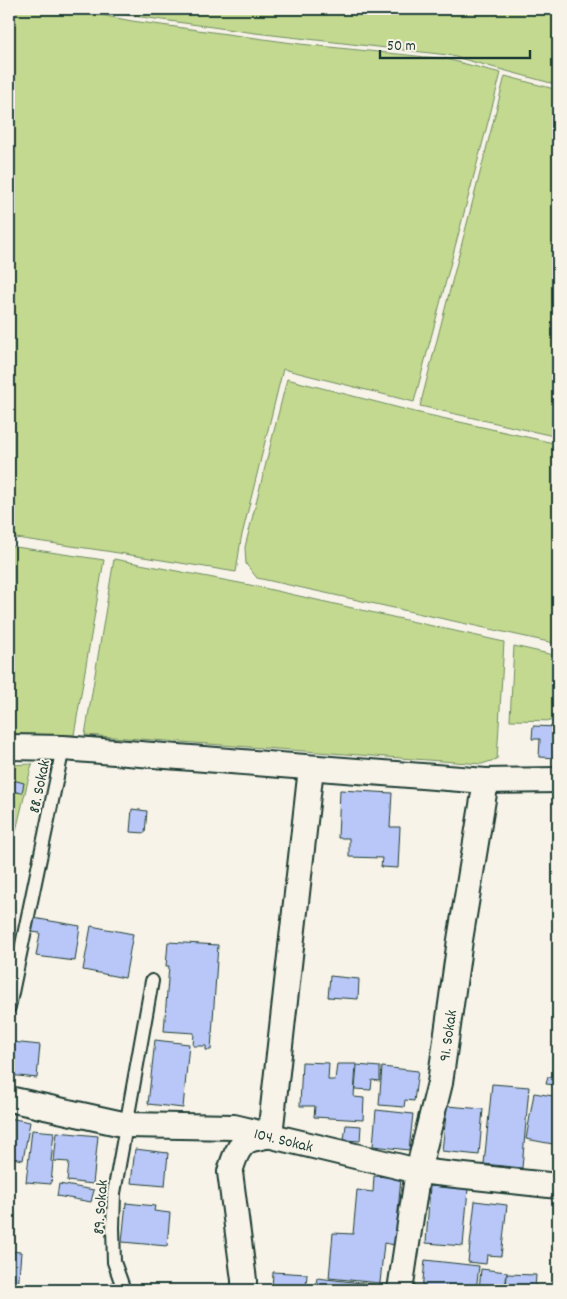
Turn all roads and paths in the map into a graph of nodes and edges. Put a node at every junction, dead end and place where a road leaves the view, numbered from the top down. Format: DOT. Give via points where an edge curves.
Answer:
graph roads {
  1 [pos="9,747"];
  2 [pos="63,748"];
  3 [pos="311,768"];
  4 [pos="558,780"];
  5 [pos="486,781"];
  6 [pos="152,981"];
  7 [pos="9,1006"];
  8 [pos="9,1099"];
  9 [pos="126,1125"];
  10 [pos="270,1135"];
  11 [pos="418,1171"];
  12 [pos="558,1186"];
  13 [pos="124,1290"];
  14 [pos="244,1290"];
  15 [pos="400,1290"];
  1 -- 2 [label="street"];
  2 -- 3 [label="street"];
  2 -- 7 [label="lane, 88. Sokak"];
  3 -- 5 [label="street"];
  3 -- 10 [label="street"];
  4 -- 5 [label="street"];
  5 -- 11 [label="street, 91. Sokak" via="440,1083"];
  6 -- 9 [label="lane, 89. Sokak"];
  8 -- 9 [label="street, 104. Sokak"];
  9 -- 10 [label="street, 104. Sokak" via="234,1127"];
  9 -- 13 [label="lane, 89. Sokak" via="114,1193 113,1228 114,1262"];
  10 -- 11 [label="street, 104. Sokak"];
  10 -- 14 [label="street" via="247,1141 233,1159 230,1172"];
  11 -- 12 [label="street, 104. Sokak"];
  11 -- 15 [label="street, 91. Sokak"];
}
